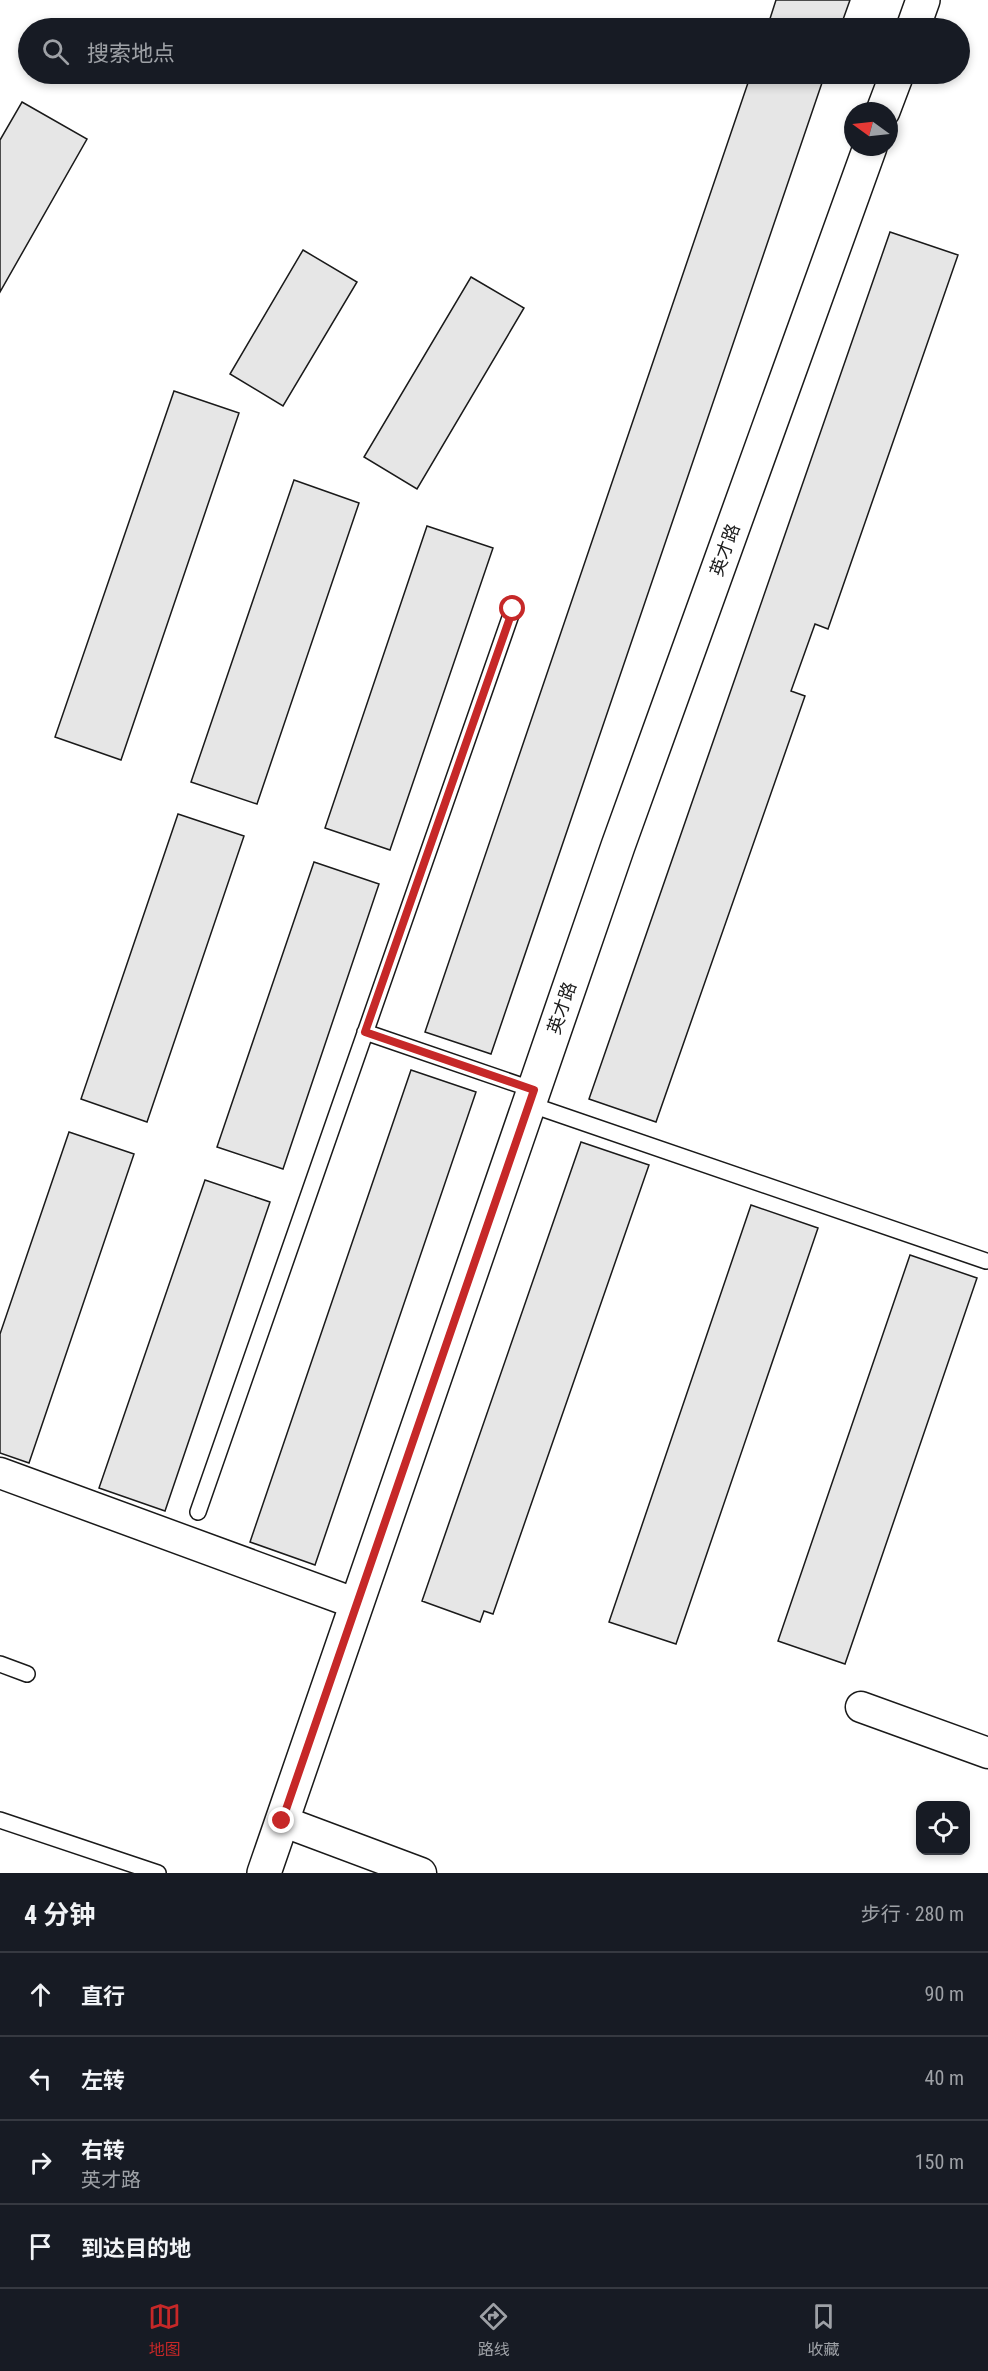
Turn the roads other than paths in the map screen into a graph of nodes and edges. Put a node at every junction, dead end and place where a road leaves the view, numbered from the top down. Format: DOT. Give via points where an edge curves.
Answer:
graph roads {
  1 [pos="923,0"];
  2 [pos="917,18"];
  3 [pos="893,84"];
  4 [pos="886,102"];
  5 [pos="867,156"];
  6 [pos="513,609"];
  7 [pos="365,1032"];
  8 [pos="531,1097"];
  9 [pos="986,1261"];
  10 [pos="0,1473"];
  11 [pos="198,1512"];
  12 [pos="357,1604"];
  13 [pos="0,1664"];
  14 [pos="27,1674"];
  15 [pos="861,1707"];
  16 [pos="988,1753"];
  17 [pos="0,1820"];
  18 [pos="282,1821"];
  19 [pos="158,1873"];
  20 [pos="264,1873"];
  21 [pos="421,1873"];
  1 -- 2 [label="street"];
  3 -- 4 [label="street"];
  5 -- 8 [label="street, 英才路"];
  6 -- 7 [label="lane"];
  7 -- 8 [label="lane"];
  7 -- 11 [label="lane"];
  8 -- 9 [label="lane"];
  8 -- 12 [label="street, 英才路"];
  10 -- 12 [label="street"];
  12 -- 18 [label="street, 英才路"];
  13 -- 14 [label="lane"];
  15 -- 16 [label="street"];
  17 -- 19 [label="lane"];
  18 -- 20 [label="street, 英才路"];
  18 -- 21 [label="street"];
}
